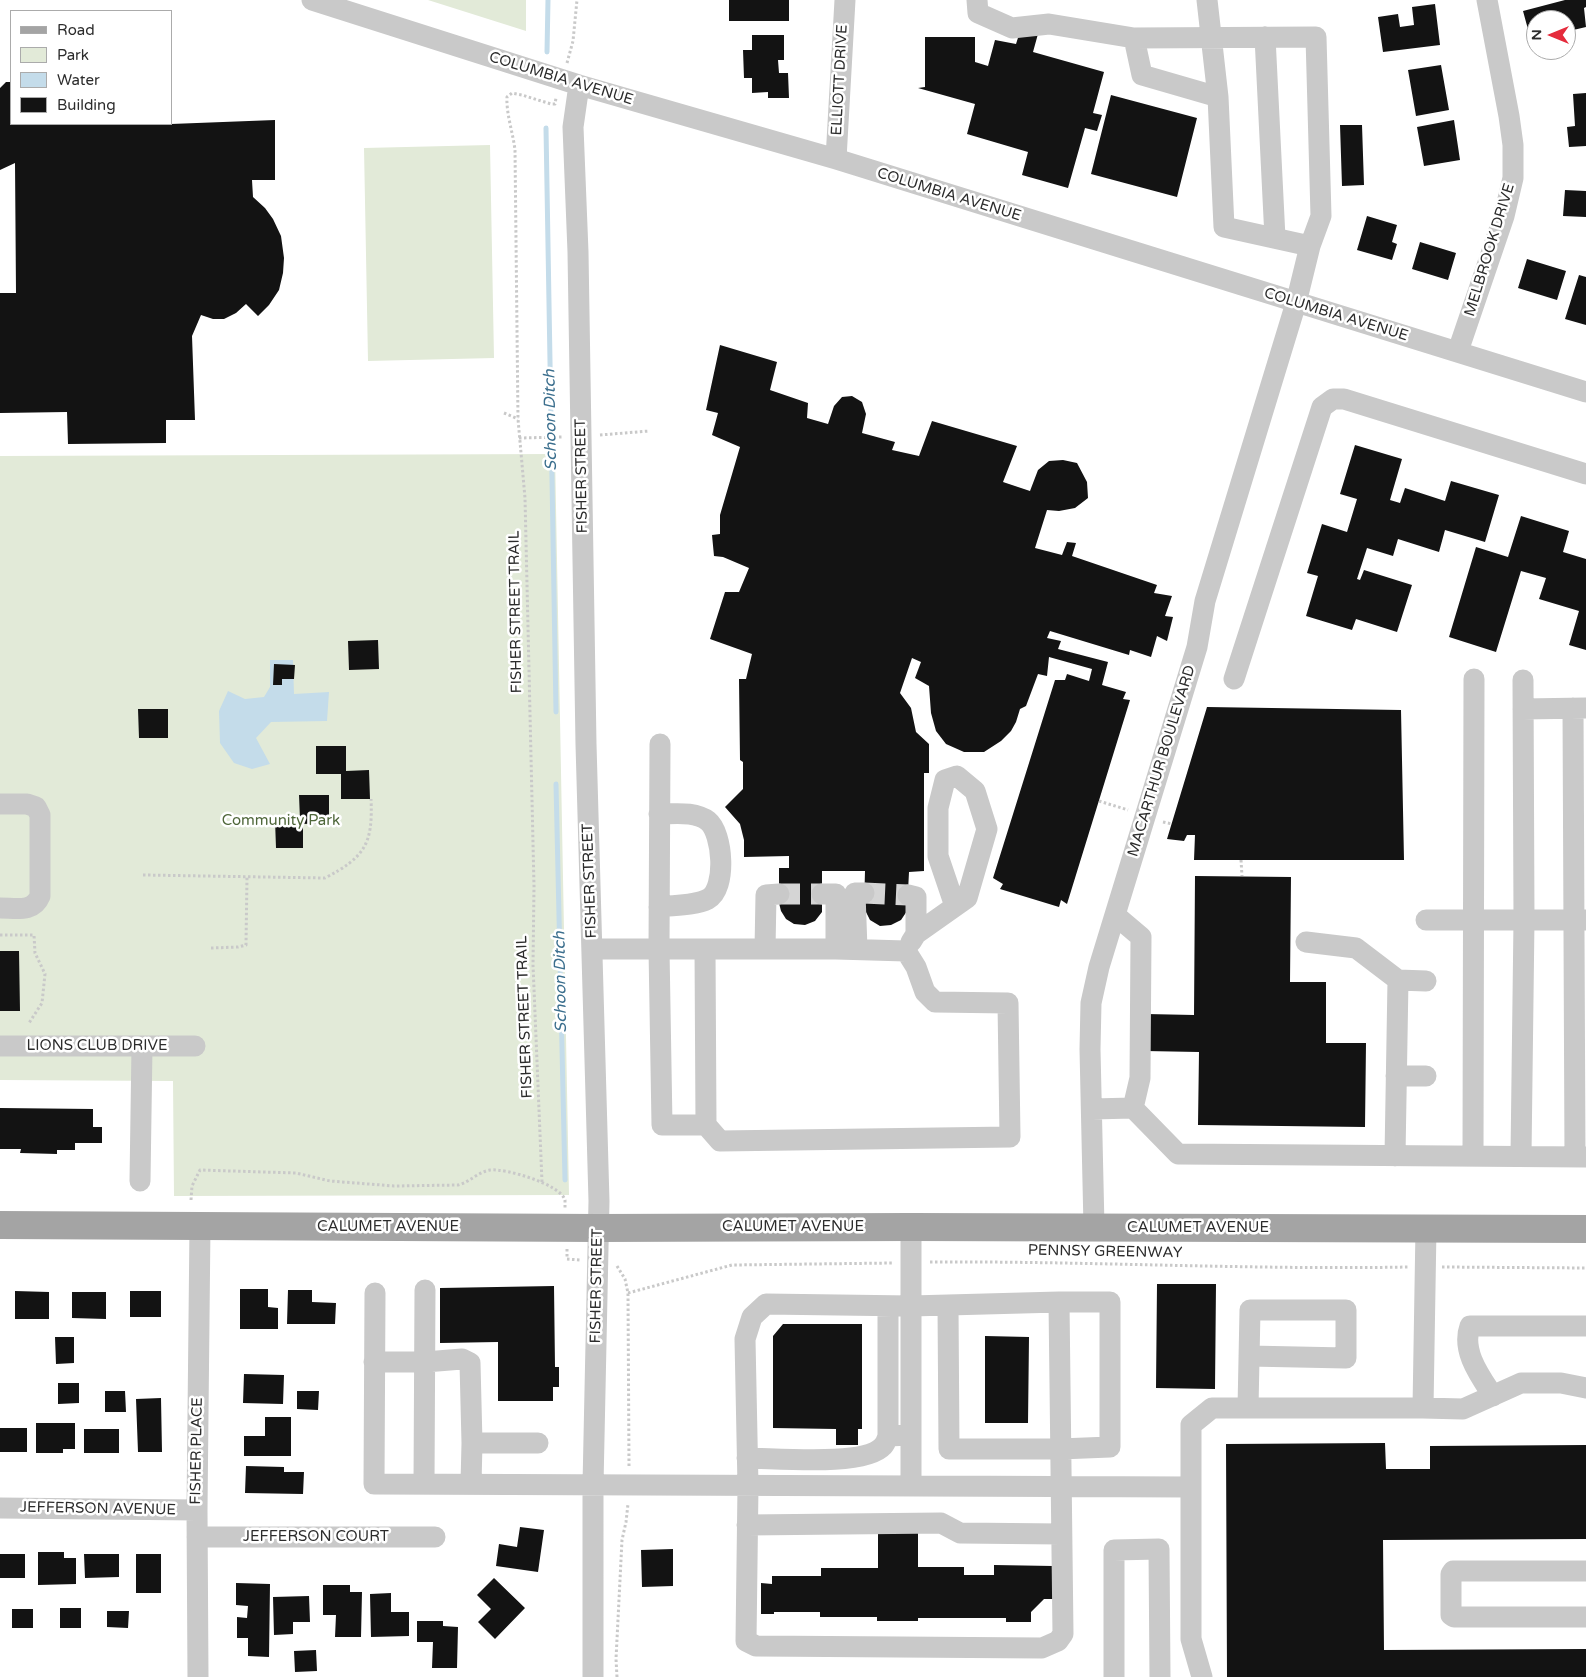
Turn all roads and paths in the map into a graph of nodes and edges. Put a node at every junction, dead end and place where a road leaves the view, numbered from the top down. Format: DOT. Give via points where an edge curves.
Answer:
graph roads {
  1 [pos="312,0"];
  2 [pos="577,0"];
  3 [pos="845,0"];
  4 [pos="976,0"];
  5 [pos="1207,0"];
  6 [pos="1487,0"];
  7 [pos="1265,37"];
  8 [pos="1134,38"];
  9 [pos="1212,38"];
  10 [pos="568,60"];
  11 [pos="579,85"];
  12 [pos="1218,96"];
  13 [pos="556,100"];
  14 [pos="836,159"];
  15 [pos="1275,238"];
  16 [pos="1310,246"];
  17 [pos="1296,303"];
  18 [pos="1458,352"];
  19 [pos="1586,392"];
  20 [pos="504,413"];
  21 [pos="518,419"];
  22 [pos="649,431"];
  23 [pos="571,436"];
  24 [pos="518,438"];
  25 [pos="1586,474"];
  26 [pos="1234,679"];
  27 [pos="1474,679"];
  28 [pos="1523,680"];
  29 [pos="1580,708"];
  30 [pos="1523,709"];
  31 [pos="660,744"];
  32 [pos="371,799"];
  33 [pos="0,804"];
  34 [pos="659,814"];
  35 [pos="1241,860"];
  36 [pos="143,875"];
  37 [pos="1242,876"];
  38 [pos="247,877"];
  39 [pos="864,893"];
  40 [pos="779,894"];
  41 [pos="822,894"];
  42 [pos="908,895"];
  43 [pos="956,906"];
  44 [pos="659,907"];
  45 [pos="0,908"];
  46 [pos="1115,915"];
  47 [pos="1426,920"];
  48 [pos="1474,920"];
  49 [pos="1524,920"];
  50 [pos="1580,920"];
  51 [pos="0,935"];
  52 [pos="911,942"];
  53 [pos="1306,942"];
  54 [pos="211,948"];
  55 [pos="593,949"];
  56 [pos="705,949"];
  57 [pos="765,949"];
  58 [pos="847,949"];
  59 [pos="658,950"];
  60 [pos="1398,980"];
  61 [pos="1426,981"];
  62 [pos="28,1024"];
  63 [pos="0,1046"];
  64 [pos="142,1046"];
  65 [pos="195,1046"];
  66 [pos="1396,1076"];
  67 [pos="1426,1076"];
  68 [pos="1133,1108"];
  69 [pos="1092,1109"];
  70 [pos="706,1125"];
  71 [pos="1395,1156"];
  72 [pos="1473,1156"];
  73 [pos="1521,1156"];
  74 [pos="1580,1157"];
  75 [pos="140,1181"];
  76 [pos="542,1182"];
  77 [pos="565,1199"];
  78 [pos="191,1200"];
  79 [pos="0,1224"];
  80 [pos="200,1226"];
  81 [pos="911,1227"];
  82 [pos="1094,1227"];
  83 [pos="598,1228"];
  84 [pos="1426,1228"];
  85 [pos="1586,1229"];
  86 [pos="615,1262"];
  87 [pos="911,1262"];
  88 [pos="1424,1267"];
  89 [pos="1586,1268"];
  90 [pos="425,1290"];
  91 [pos="375,1293"];
  92 [pos="1059,1302"];
  93 [pos="948,1305"];
  94 [pos="888,1306"];
  95 [pos="911,1306"];
  96 [pos="1586,1326"];
  97 [pos="1249,1356"];
  98 [pos="374,1362"];
  99 [pos="425,1362"];
  100 [pos="1586,1388"];
  101 [pos="1493,1396"];
  102 [pos="1248,1408"];
  103 [pos="1423,1408"];
  104 [pos="911,1435"];
  105 [pos="888,1436"];
  106 [pos="538,1442"];
  107 [pos="472,1443"];
  108 [pos="1060,1449"];
  109 [pos="747,1458"];
  110 [pos="424,1484"];
  111 [pos="471,1484"];
  112 [pos="593,1485"];
  113 [pos="748,1486"];
  114 [pos="911,1486"];
  115 [pos="1060,1487"];
  116 [pos="1190,1488"];
  117 [pos="0,1508"];
  118 [pos="197,1510"];
  119 [pos="747,1525"];
  120 [pos="1061,1534"];
  121 [pos="197,1537"];
  122 [pos="436,1537"];
  123 [pos="1586,1571"];
  124 [pos="1586,1617"];
  125 [pos="198,1677"];
  126 [pos="593,1677"];
  127 [pos="1114,1677"];
  128 [pos="1160,1677"];
  129 [pos="1202,1677"];
  1 -- 11 [label="street, COLUMBIA AVENUE"];
  2 -- 10 [label="path"];
  3 -- 14 [label="street, ELLIOTT DRIVE"];
  4 -- 8 [label="street" via="978,13 1012,28 1048,24"];
  5 -- 9 [label="street"];
  6 -- 18 [label="street, MELBROOK DRIVE" via="1509,116 1513,178 1504,216"];
  7 -- 9 [label="street"];
  7 -- 15 [label="street"];
  7 -- 16 [label="street, MACARTHUR BOULEVARD" via="1316,37 1321,216"];
  8 -- 9 [label="street"];
  8 -- 12 [label="street" via="1142,75"];
  9 -- 12 [label="street"];
  11 -- 14 [label="street, COLUMBIA AVENUE"];
  11 -- 23 [label="street, FISHER STREET" via="573,127 578,252"];
  12 -- 15 [label="street" via="1224,227"];
  13 -- 21 [label="path, FISHER STREET TRAIL" via="551,104 512,93 506,104 515,150"];
  14 -- 17 [label="street, COLUMBIA AVENUE"];
  15 -- 16 [label="street"];
  16 -- 17 [label="street, MACARTHUR BOULEVARD"];
  17 -- 18 [label="street, COLUMBIA AVENUE"];
  17 -- 46 [label="street, MACARTHUR BOULEVARD" via="1206,601 1197,648"];
  18 -- 19 [label="street, COLUMBIA AVENUE"];
  20 -- 21 [label="path"];
  21 -- 24 [label="path, FISHER STREET TRAIL"];
  22 -- 23 [label="path"];
  23 -- 24 [label="path"];
  23 -- 55 [label="street, FISHER STREET"];
  24 -- 76 [label="path, FISHER STREET TRAIL" via="525,498 533,965"];
  25 -- 26 [label="street" via="1344,399 1333,399 1322,407"];
  27 -- 48 [label="street"];
  28 -- 30 [label="street"];
  29 -- 30 [label="street"];
  29 -- 50 [label="street"];
  30 -- 49 [label="street"];
  31 -- 34 [label="street"];
  32 -- 38 [label="path" via="371,831 364,850 348,866 326,878"];
  33 -- 45 [label="street" via="26,804 36,807 40,816 40,896 37,903 30,908"];
  34 -- 44 [label="street"];
  34 -- 44 [label="street" via="695,814 709,822 718,837 722,869 710,898"];
  35 -- 37 [label="path"];
  36 -- 38 [label="path"];
  38 -- 54 [label="path" via="246,944"];
  39 -- 58 [label="street" via="855,893"];
  40 -- 57 [label="street" via="766,895"];
  41 -- 58 [label="street" via="836,894"];
  42 -- 52 [label="street" via="916,896"];
  43 -- 43 [label="street" via="967,898 987,829 975,791 958,776 945,780 938,808 938,856"];
  43 -- 52 [label="street"];
  44 -- 59 [label="street"];
  46 -- 68 [label="street" via="1141,937 1140,1078"];
  46 -- 69 [label="street, MACARTHUR BOULEVARD" via="1091,1003"];
  47 -- 48 [label="street"];
  48 -- 49 [label="street"];
  48 -- 72 [label="street"];
  49 -- 50 [label="street"];
  49 -- 73 [label="street"];
  50 -- 74 [label="street"];
  51 -- 62 [label="path" via="34,936 35,953 45,974 42,1004"];
  52 -- 58 [label="street"];
  52 -- 70 [label="street" via="925,992 935,1002 1008,1003 1010,1137 720,1141"];
  53 -- 60 [label="street" via="1356,948"];
  55 -- 59 [label="street"];
  55 -- 83 [label="street, FISHER STREET"];
  56 -- 57 [label="street"];
  56 -- 59 [label="street"];
  56 -- 70 [label="street"];
  57 -- 58 [label="street"];
  59 -- 70 [label="street" via="662,1125"];
  60 -- 61 [label="street"];
  60 -- 66 [label="street"];
  63 -- 64 [label="street, LIONS CLUB DRIVE"];
  64 -- 65 [label="street, LIONS CLUB DRIVE"];
  64 -- 75 [label="street"];
  66 -- 67 [label="street"];
  66 -- 71 [label="street"];
  68 -- 69 [label="street"];
  68 -- 71 [label="street" via="1178,1154"];
  69 -- 82 [label="street, MACARTHUR BOULEVARD"];
  71 -- 72 [label="street"];
  72 -- 73 [label="street"];
  73 -- 74 [label="street"];
  76 -- 77 [label="path"];
  76 -- 78 [label="path" via="490,1170 458,1185 394,1186 330,1181 296,1172 200,1170 192,1186"];
  79 -- 80 [label="main road, CALUMET AVENUE"];
  80 -- 83 [label="main road, CALUMET AVENUE"];
  80 -- 118 [label="street, FISHER PLACE"];
  81 -- 82 [label="main road, CALUMET AVENUE"];
  81 -- 83 [label="main road, CALUMET AVENUE"];
  81 -- 87 [label="street"];
  82 -- 84 [label="main road, CALUMET AVENUE"];
  83 -- 112 [label="street, FISHER STREET"];
  84 -- 85 [label="main road, CALUMET AVENUE"];
  84 -- 88 [label="street"];
  86 -- 87 [label="path, PENNSY GREENWAY" via="625,1279 628,1293 732,1265"];
  87 -- 88 [label="path, PENNSY GREENWAY"];
  87 -- 95 [label="street"];
  88 -- 89 [label="path, PENNSY GREENWAY"];
  88 -- 103 [label="street"];
  90 -- 99 [label="street"];
  91 -- 98 [label="street"];
  92 -- 93 [label="street"];
  92 -- 108 [label="street"];
  92 -- 108 [label="street" via="1110,1302 1110,1447"];
  93 -- 95 [label="street"];
  93 -- 108 [label="street" via="949,1448"];
  94 -- 95 [label="street"];
  94 -- 105 [label="street"];
  94 -- 109 [label="street" via="766,1304 752,1317 745,1339"];
  95 -- 104 [label="street"];
  96 -- 101 [label="street" via="1470,1326 1468,1349 1477,1372"];
  97 -- 97 [label="street" via="1250,1310 1346,1310 1346,1358"];
  97 -- 102 [label="street"];
  98 -- 99 [label="street"];
  98 -- 110 [label="street" via="374,1484"];
  99 -- 107 [label="street" via="462,1359 470,1363"];
  99 -- 110 [label="street"];
  100 -- 101 [label="street" via="1561,1383 1521,1383"];
  101 -- 103 [label="street" via="1463,1409"];
  102 -- 103 [label="street"];
  102 -- 116 [label="street" via="1212,1408 1191,1425"];
  104 -- 105 [label="street"];
  104 -- 114 [label="street"];
  105 -- 109 [label="street" via="883,1447 864,1457"];
  106 -- 107 [label="street"];
  107 -- 111 [label="street"];
  108 -- 115 [label="street"];
  109 -- 113 [label="street"];
  110 -- 111 [label="street"];
  111 -- 112 [label="street"];
  112 -- 113 [label="street"];
  112 -- 126 [label="street, FISHER STREET"];
  113 -- 114 [label="street"];
  113 -- 119 [label="street"];
  114 -- 115 [label="street"];
  115 -- 116 [label="street"];
  115 -- 120 [label="street"];
  116 -- 129 [label="street" via="1192,1639"];
  117 -- 118 [label="street, JEFFERSON AVENUE"];
  118 -- 121 [label="street, FISHER PLACE"];
  119 -- 120 [label="street" via="941,1523 960,1533"];
  119 -- 120 [label="street" via="746,1641 756,1646 1042,1648 1058,1641 1063,1634"];
  121 -- 122 [label="street, JEFFERSON COURT"];
  121 -- 125 [label="street, FISHER PLACE"];
  123 -- 124 [label="street" via="1454,1571 1451,1574 1451,1615"];
  127 -- 128 [label="street" via="1114,1550 1159,1549"];
}
